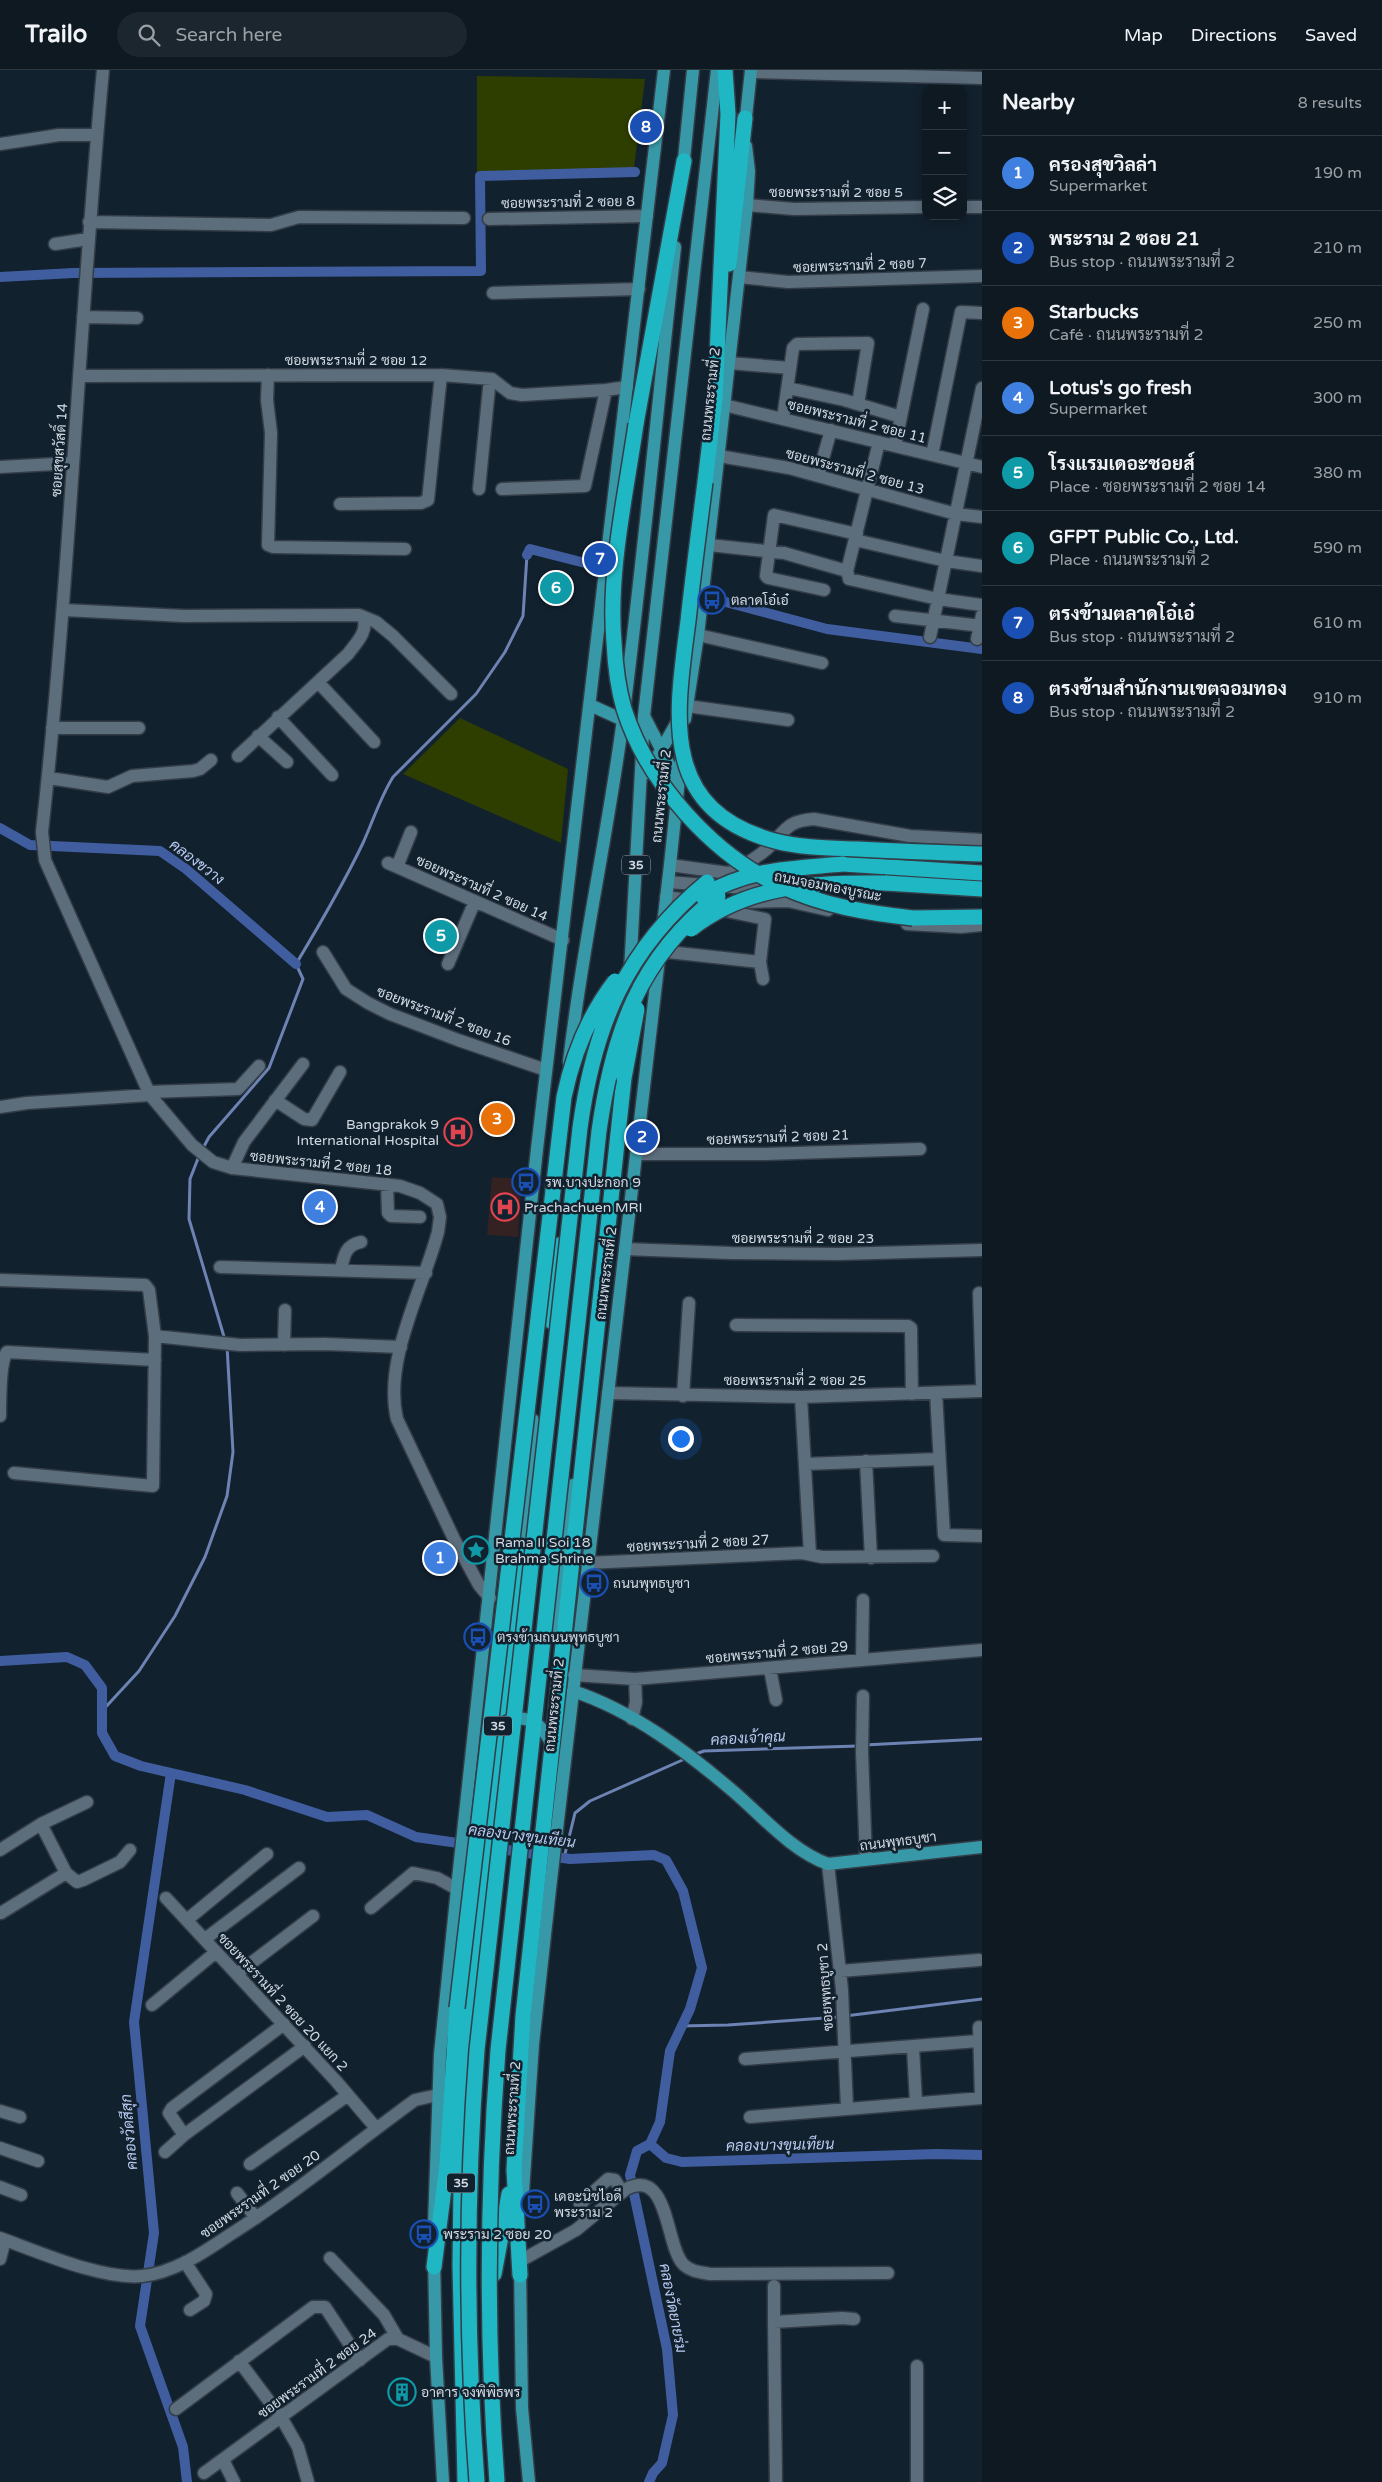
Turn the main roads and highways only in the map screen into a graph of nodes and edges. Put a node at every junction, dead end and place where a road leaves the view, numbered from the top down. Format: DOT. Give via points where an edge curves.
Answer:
graph roads {
  1 [pos="664,70"];
  2 [pos="693,70"];
  3 [pos="717,70"];
  4 [pos="724,70"];
  5 [pos="751,71"];
  6 [pos="745,118"];
  7 [pos="684,161"];
  8 [pos="720,402"];
  9 [pos="590,705"];
  10 [pos="687,706"];
  11 [pos="644,716"];
  12 [pos="623,720"];
  13 [pos="661,749"];
  14 [pos="678,782"];
  15 [pos="640,789"];
  16 [pos="982,854"];
  17 [pos="982,873"];
  18 [pos="707,882"];
  19 [pos="982,889"];
  20 [pos="716,902"];
  21 [pos="982,917"];
  22 [pos="676,934"];
  23 [pos="656,946"];
  24 [pos="508,1649"];
  25 [pos="547,1659"];
  26 [pos="572,1691"];
  27 [pos="488,1736"];
  28 [pos="552,1745"];
  29 [pos="982,1847"];
  30 [pos="447,2165"];
  31 [pos="514,2170"];
  32 [pos="460,2266"];
  33 [pos="434,2267"];
  34 [pos="520,2268"];
  35 [pos="494,2274"];
  36 [pos="443,2482"];
  37 [pos="465,2482"];
  38 [pos="477,2482"];
  39 [pos="497,2482"];
  40 [pos="504,2482"];
  41 [pos="528,2482"];
  1 -- 9 [label="main road, 35"];
  2 -- 7 [label="main road, 35"];
  3 -- 11 [label="main road, ถนนพระรามที่ 2 / 35"];
  4 -- 8 [label="highway" via="728,114"];
  5 -- 6 [label="main road, ถนนพระรามที่ 2 / 35"];
  6 -- 8 [label="highway"];
  6 -- 8 [label="main road, ถนนพระรามที่ 2 / 35" via="747,204 729,363"];
  7 -- 12 [label="main road, 35"];
  7 -- 21 [label="highway, bridge" via="636,424 615,579 613,641 624,710 643,752 685,813 714,843 750,869 781,886 866,913 913,918"];
  8 -- 10 [label="main road, ถนนพระรามที่ 2 / 35" via="719,456"];
  8 -- 16 [label="highway, bridge" via="705,482 679,688 678,727 690,778 701,794 732,824 777,842"];
  9 -- 12 [label="main road"];
  9 -- 33 [label="main road, 35" via="546,1070 457,1884 438,2095"];
  10 -- 13 [label="main road"];
  10 -- 14 [label="main road, ถนนพระรามที่ 2 / 35"];
  11 -- 13 [label="main road"];
  11 -- 15 [label="main road, ถนนพระรามที่ 2 / 35"];
  12 -- 24 [label="main road, 35" via="571,1043 548,1239 531,1447"];
  13 -- 14 [label="main road"];
  13 -- 15 [label="main road"];
  14 -- 23 [label="main road, ถนนพระรามที่ 2 / 35" via="666,897"];
  15 -- 25 [label="main road, ถนนพระรามที่ 2 / 35" via="622,1082 583,1414"];
  17 -- 24 [label="highway, bridge" via="843,864 752,874 726,882 666,919 629,957 612,981 595,1017 582,1063 559,1245 537,1494"];
  18 -- 23 [label="highway, bridge" via="675,911"];
  19 -- 25 [label="highway, bridge" via="885,883 813,883 769,891 716,912 693,927 673,944 646,977 618,1041 607,1100"];
  20 -- 22 [label="highway, bridge"];
  22 -- 28 [label="highway, bridge" via="642,996 627,1054"];
  22 -- 39 [label="highway, bridge" via="645,976 624,1018 609,1070 599,1131 497,2060 488,2262 491,2399"];
  23 -- 26 [label="main road, ถนนพระรามที่ 2 / 35" via="636,1154"];
  23 -- 27 [label="highway, bridge" via="614,982 590,1017 573,1060 564,1097"];
  23 -- 38 [label="highway, bridge" via="625,977 606,1015 593,1055 584,1100 484,1972 473,2104 469,2212 470,2357"];
  24 -- 32 [label="highway, 35" via="480,1886 462,2100"];
  25 -- 35 [label="highway, ถนนพระรามที่ 2 / 35" via="500,2105"];
  26 -- 29 [label="main road, ถนนพุทธบูชา" via="601,1701 676,1746 802,1850 828,1864"];
  26 -- 34 [label="main road, ถนนพระรามที่ 2 / 35" via="528,2099"];
  27 -- 28 [label="main road, bridge" via="505,1721 523,1719 541,1727"];
  27 -- 30 [label="highway, bridge" via="457,2008"];
  28 -- 31 [label="highway" via="523,2016"];
  30 -- 32 [label="highway"];
  30 -- 33 [label="highway"];
  31 -- 34 [label="highway"];
  31 -- 35 [label="highway"];
  32 -- 37 [label="highway, 35"];
  33 -- 36 [label="main road, 35"];
  34 -- 41 [label="main road, ถนนพระรามที่ 2 / 35" via="522,2408"];
  35 -- 40 [label="highway, ถนนพระรามที่ 2 / 35"];
}
